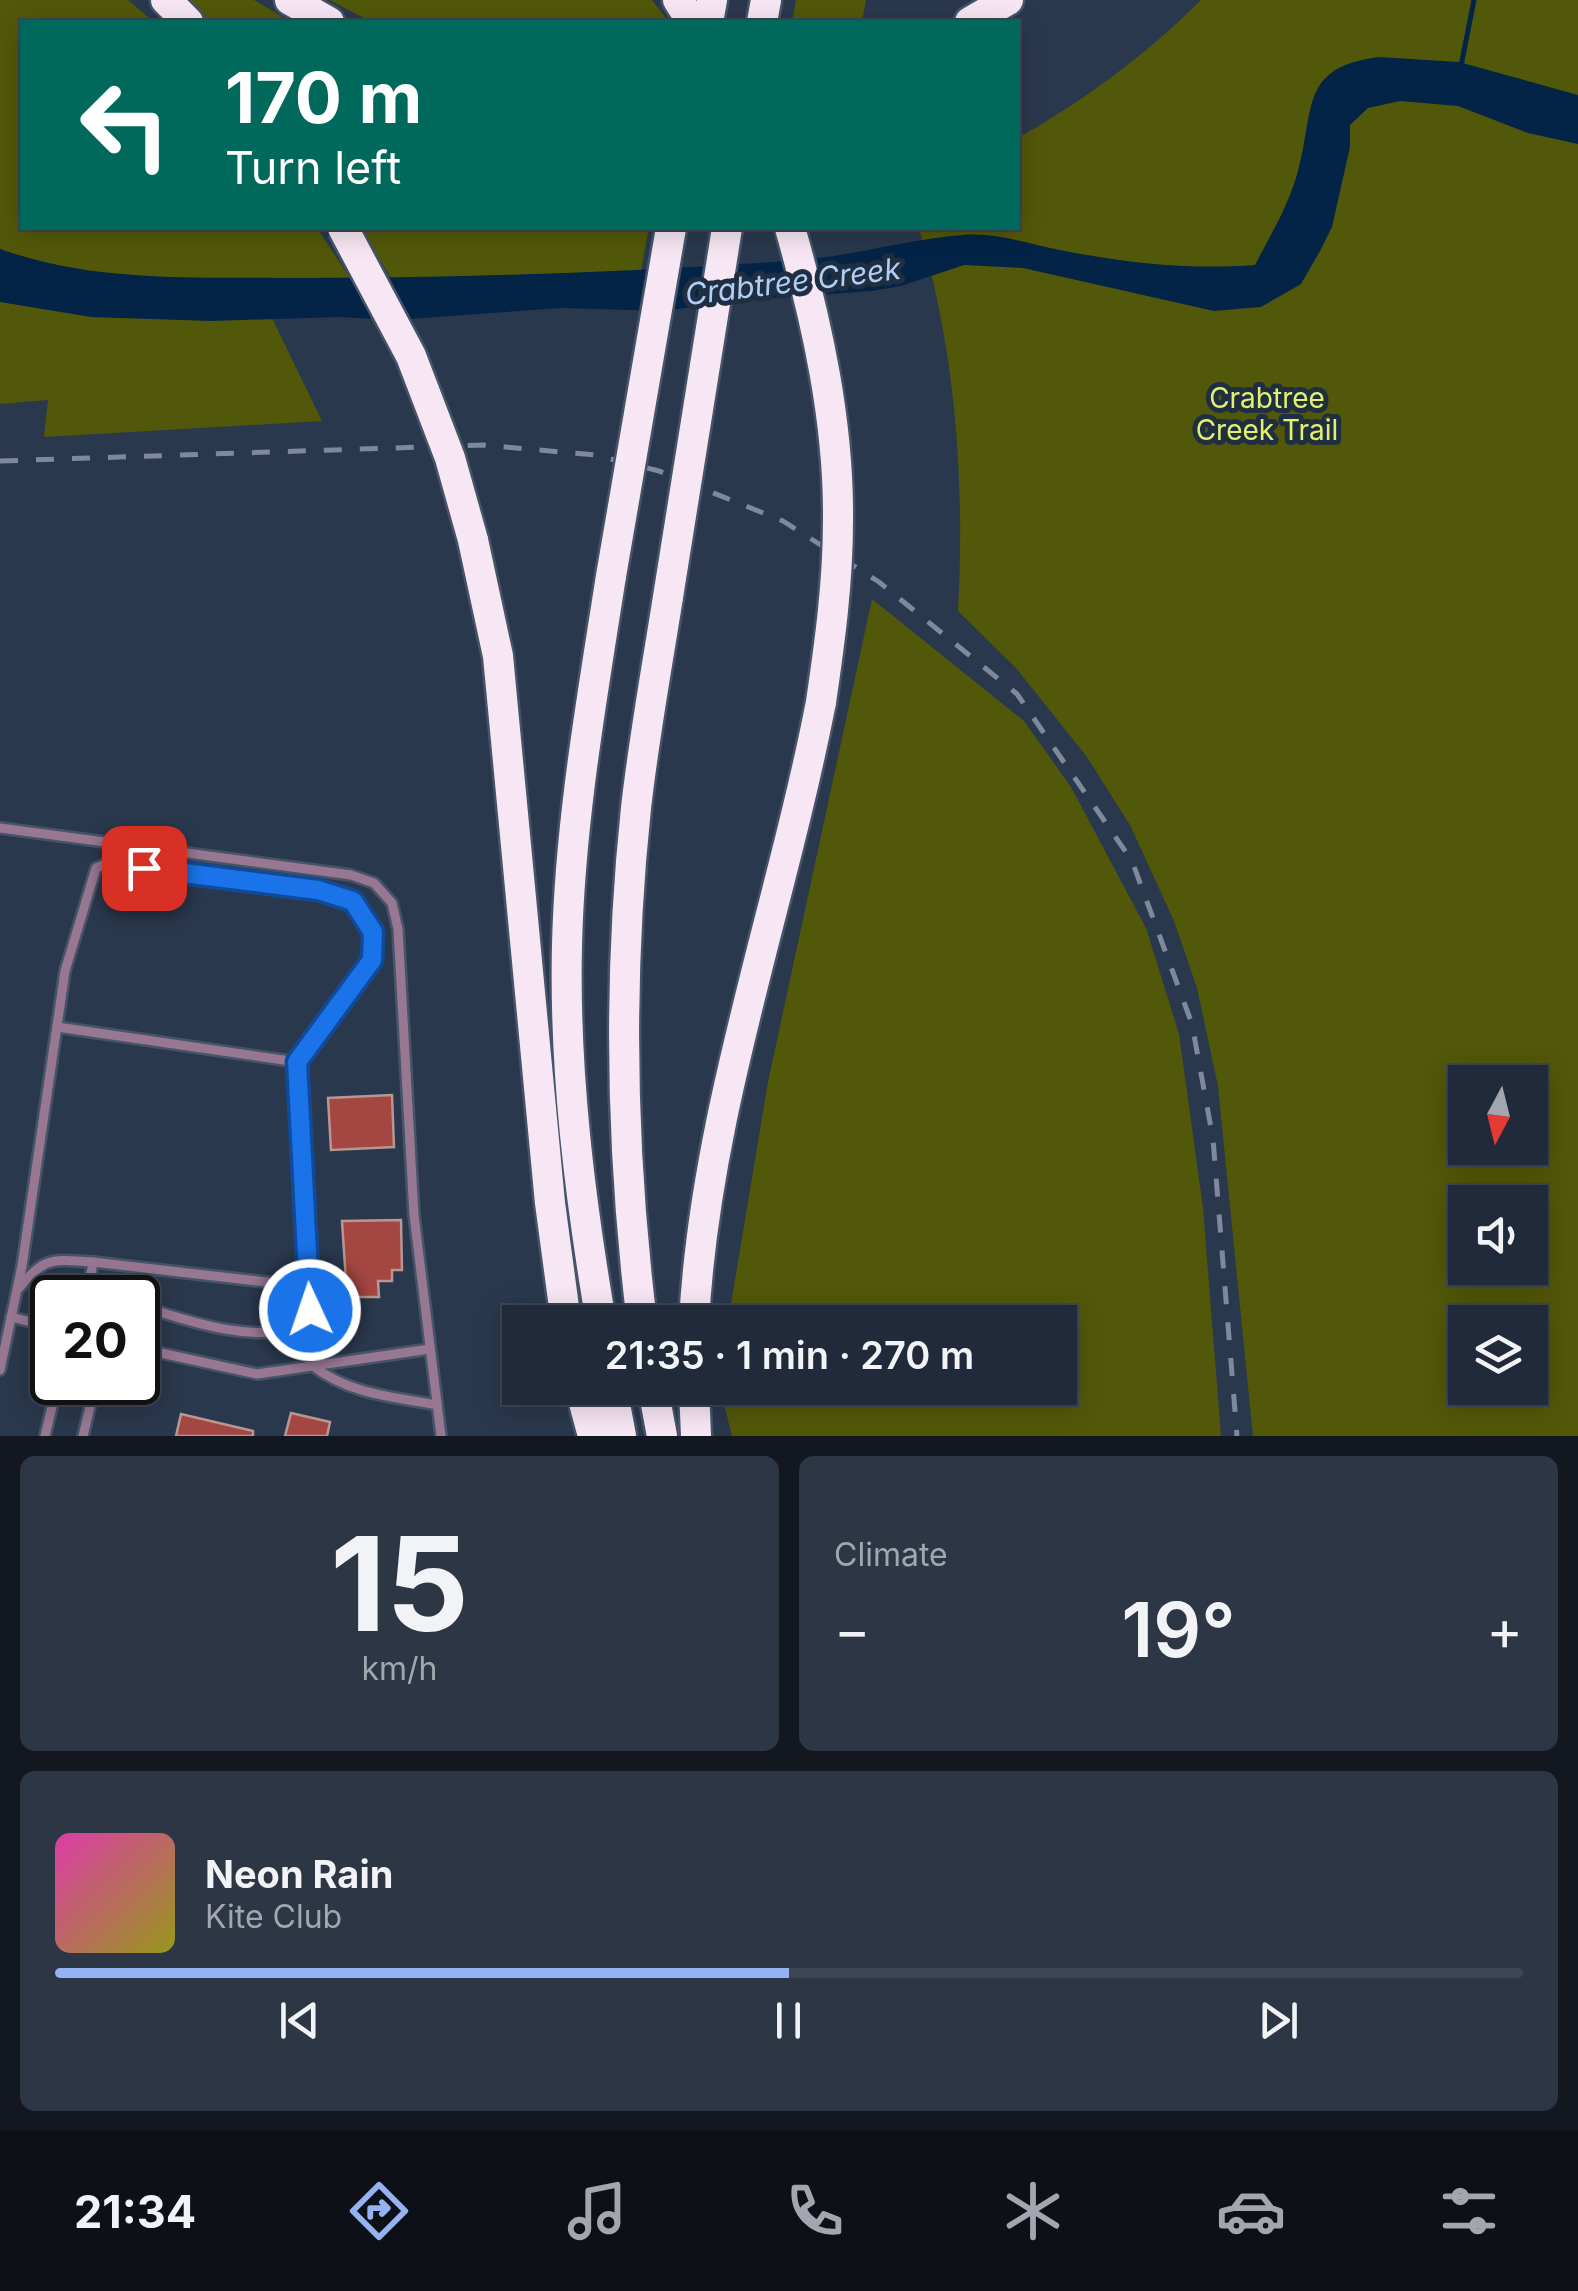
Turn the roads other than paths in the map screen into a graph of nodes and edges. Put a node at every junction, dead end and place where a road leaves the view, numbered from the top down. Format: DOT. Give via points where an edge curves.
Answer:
graph roads {
  1 [pos="166,0"];
  2 [pos="290,0"];
  3 [pos="1008,0"];
  4 [pos="186,20"];
  5 [pos="325,20"];
  6 [pos="973,20"];
  7 [pos="343,230"];
  8 [pos="671,230"];
  9 [pos="727,230"];
  10 [pos="791,230"];
  11 [pos="0,828"];
  12 [pos="57,1027"];
  13 [pos="297,1062"];
  14 [pos="93,1262"];
  15 [pos="91,1275"];
  16 [pos="309,1287"];
  17 [pos="17,1290"];
  18 [pos="564,1305"];
  19 [pos="598,1305"];
  20 [pos="640,1305"];
  21 [pos="695,1305"];
  22 [pos="160,1310"];
  23 [pos="11,1317"];
  24 [pos="30,1322"];
  25 [pos="430,1349"];
  26 [pos="160,1353"];
  27 [pos="313,1366"];
  28 [pos="0,1370"];
  29 [pos="52,1405"];
  30 [pos="90,1405"];
  31 [pos="437,1405"];
  32 [pos="585,1405"];
  33 [pos="615,1405"];
  34 [pos="656,1405"];
  35 [pos="695,1405"];
  36 [pos="45,1436"];
  37 [pos="83,1436"];
  38 [pos="441,1436"];
  39 [pos="593,1436"];
  40 [pos="621,1436"];
  41 [pos="662,1436"];
  42 [pos="696,1436"];
  1 -- 4 [label="highway"];
  2 -- 5 [label="highway"];
  3 -- 6 [label="highway"];
  7 -- 18 [label="highway, bridge" via="411,356 474,540 500,674"];
  8 -- 19 [label="highway, bridge" via="610,576 576,822 567,946 573,1128"];
  9 -- 20 [label="highway, bridge" via="636,808 623,1009"];
  10 -- 21 [label="highway, bridge" via="811,304 834,444 834,617 781,886 712,1161"];
  11 -- 25 [label="lane" via="351,875 374,883 392,904"];
  12 -- 13 [label="lane"];
  12 -- 13 [label="lane" via="65,970 96,868 108,863 318,890 353,901 373,932 372,960"];
  12 -- 17 [label="lane"];
  13 -- 16 [label="lane"];
  14 -- 15 [label="lane"];
  14 -- 16 [label="lane"];
  14 -- 17 [label="lane" via="50,1260"];
  16 -- 22 [label="lane" via="308,1324 294,1330 249,1332"];
  17 -- 23 [label="lane"];
  23 -- 24 [label="lane"];
  23 -- 28 [label="lane"];
  25 -- 27 [label="lane"];
  25 -- 31 [label="lane"];
  26 -- 27 [label="lane" via="257,1374"];
  27 -- 31 [label="lane" via="353,1390"];
  29 -- 36 [label="lane"];
  30 -- 37 [label="lane"];
  31 -- 38 [label="lane"];
  32 -- 39 [label="highway"];
  33 -- 40 [label="highway"];
  34 -- 41 [label="highway"];
  35 -- 42 [label="highway"];
}
